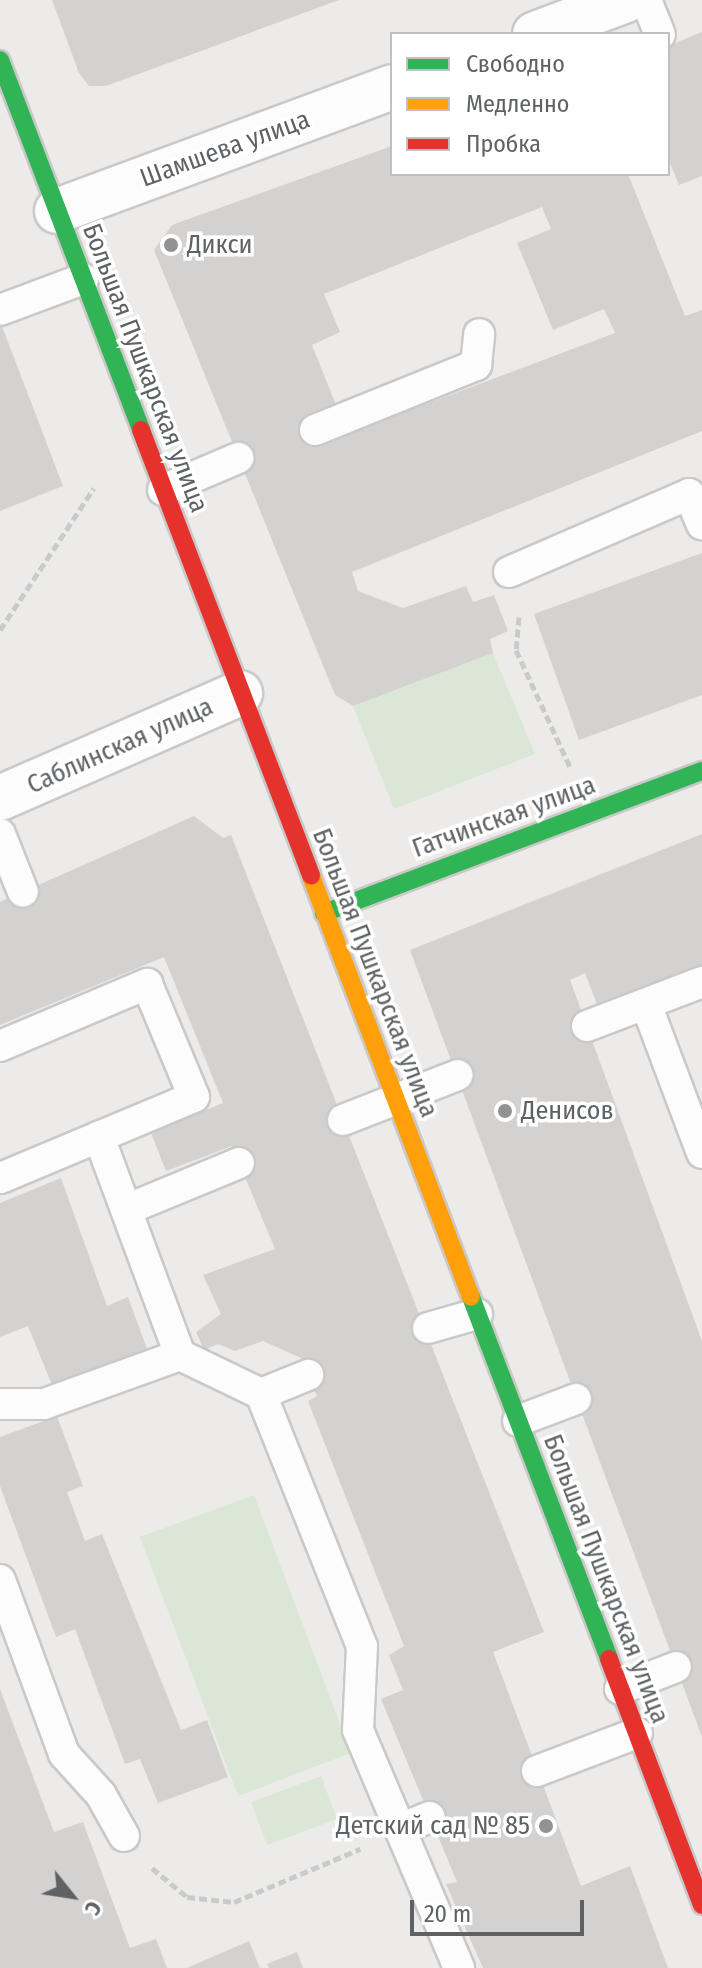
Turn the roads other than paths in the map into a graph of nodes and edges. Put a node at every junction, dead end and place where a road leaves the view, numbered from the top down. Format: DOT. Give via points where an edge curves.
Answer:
graph roads {
  1 [pos="626,0"];
  2 [pos="646,0"];
  3 [pos="540,32"];
  4 [pos="659,32"];
  5 [pos="0,60"];
  6 [pos="390,88"];
  7 [pos="57,211"];
  8 [pos="83,279"];
  9 [pos="0,310"];
  10 [pos="479,334"];
  11 [pos="315,430"];
  12 [pos="238,458"];
  13 [pos="163,490"];
  14 [pos="702,524"];
  15 [pos="509,572"];
  16 [pos="240,693"];
  17 [pos="702,771"];
  18 [pos="0,798"];
  19 [pos="0,834"];
  20 [pos="23,892"];
  21 [pos="324,913"];
  22 [pos="702,982"];
  23 [pos="646,1004"];
  24 [pos="587,1026"];
  25 [pos="0,1046"];
  26 [pos="458,1075"];
  27 [pos="395,1098"];
  28 [pos="343,1120"];
  29 [pos="99,1137"];
  30 [pos="702,1153"];
  31 [pos="239,1163"];
  32 [pos="0,1178"];
  33 [pos="128,1209"];
  34 [pos="477,1314"];
  35 [pos="428,1328"];
  36 [pos="180,1355"];
  37 [pos="308,1375"];
  38 [pos="261,1394"];
  39 [pos="576,1399"];
  40 [pos="0,1404"];
  41 [pos="518,1421"];
  42 [pos="0,1580"];
  43 [pos="676,1667"];
  44 [pos="620,1689"];
  45 [pos="637,1733"];
  46 [pos="537,1771"];
  47 [pos="430,1817"];
  48 [pos="400,1829"];
  49 [pos="124,1836"];
  50 [pos="694,1860"];
  51 [pos="702,1905"];
  52 [pos="459,1968"];
  1 -- 3 [label="street"];
  2 -- 4 [label="lane"];
  5 -- 7 [label="main road, Большая Пушкарская улица"];
  6 -- 7 [label="street, Шамшева улица"];
  7 -- 8 [label="main road, Большая Пушкарская улица"];
  8 -- 9 [label="lane"];
  8 -- 13 [label="main road, Большая Пушкарская улица"];
  10 -- 11 [label="lane" via="476,365"];
  12 -- 13 [label="lane"];
  13 -- 16 [label="main road, Большая Пушкарская улица"];
  14 -- 15 [label="lane" via="689,494"];
  16 -- 18 [label="street, Саблинская улица"];
  16 -- 21 [label="main road, Большая Пушкарская улица"];
  17 -- 21 [label="main road, Гатчинская улица"];
  19 -- 20 [label="lane"];
  21 -- 27 [label="main road, Большая Пушкарская улица"];
  22 -- 23 [label="lane"];
  23 -- 24 [label="lane"];
  23 -- 30 [label="lane"];
  25 -- 29 [label="lane" via="70,1007 147,984 194,1097"];
  26 -- 27 [label="lane"];
  27 -- 28 [label="lane"];
  27 -- 34 [label="main road, Большая Пушкарская улица"];
  29 -- 32 [label="lane"];
  29 -- 33 [label="lane"];
  31 -- 33 [label="lane"];
  33 -- 36 [label="lane"];
  34 -- 35 [label="lane"];
  34 -- 41 [label="main road, Большая Пушкарская улица"];
  36 -- 38 [label="lane"];
  36 -- 40 [label="lane" via="44,1404"];
  37 -- 38 [label="lane"];
  38 -- 48 [label="lane" via="362,1646 358,1730"];
  39 -- 41 [label="lane"];
  41 -- 44 [label="main road, Большая Пушкарская улица"];
  42 -- 49 [label="lane" via="64,1754 101,1795"];
  43 -- 44 [label="lane"];
  44 -- 45 [label="main road, Большая Пушкарская улица"];
  45 -- 46 [label="lane"];
  45 -- 50 [label="main road, Большая Пушкарская улица"];
  47 -- 48 [label="lane"];
  48 -- 52 [label="lane"];
  50 -- 51 [label="main road, Большая Пушкарская улица"];
}
